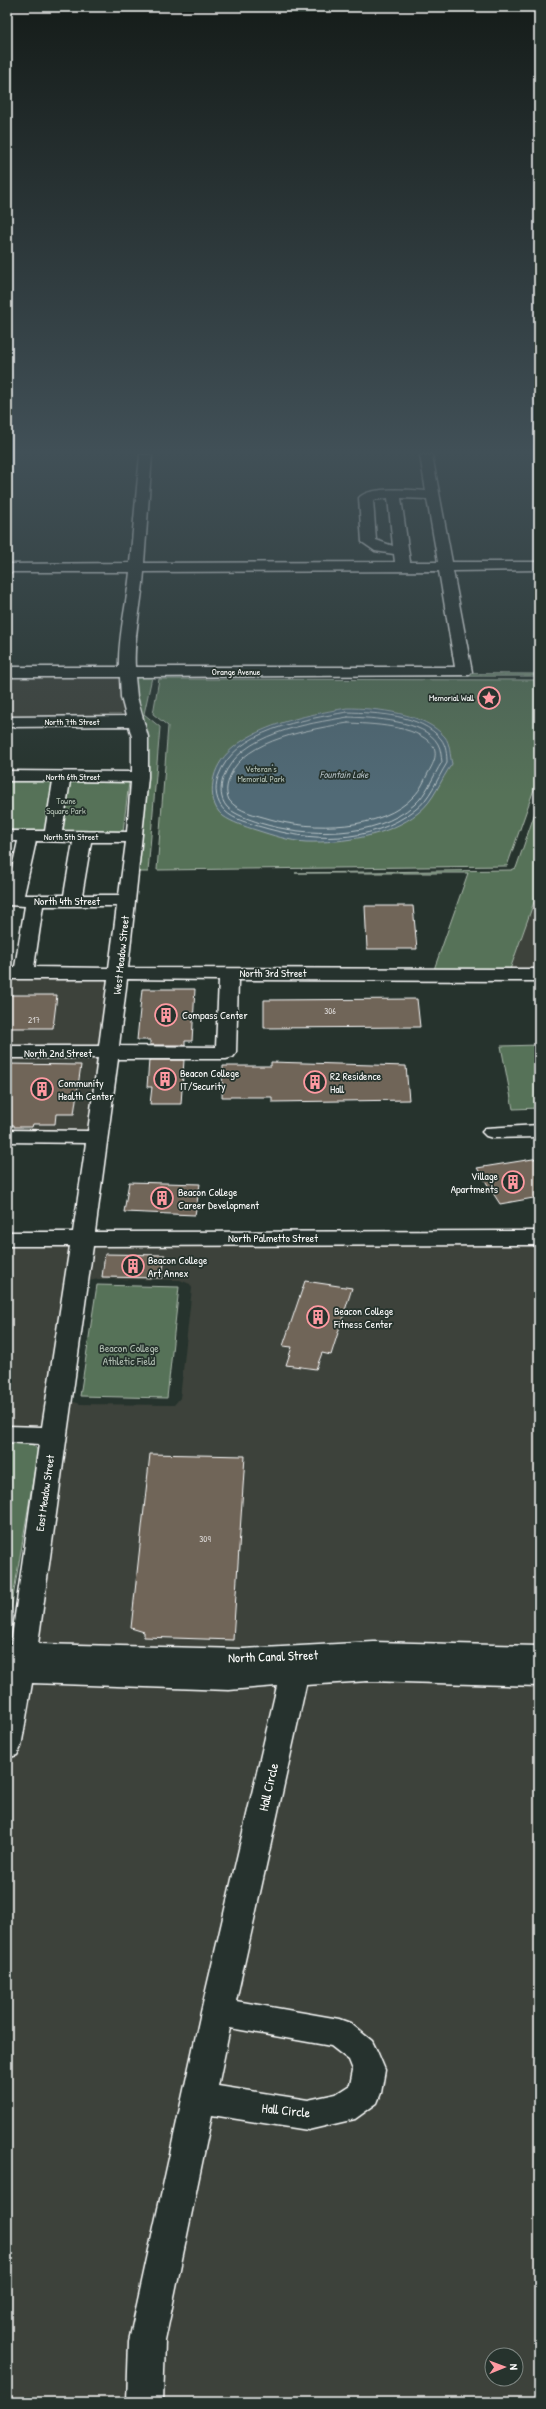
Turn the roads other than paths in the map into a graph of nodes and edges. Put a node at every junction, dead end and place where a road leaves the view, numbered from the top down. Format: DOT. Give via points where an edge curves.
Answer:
graph roads {
  1 [pos="82,567"];
  2 [pos="137,567"];
  3 [pos="444,567"];
  4 [pos="7,568"];
  5 [pos="7,672"];
  6 [pos="126,672"];
  7 [pos="137,721"];
  8 [pos="7,722"];
  9 [pos="7,776"];
  10 [pos="62,777"];
  11 [pos="140,777"];
  12 [pos="7,836"];
  13 [pos="28,836"];
  14 [pos="53,836"];
  15 [pos="82,837"];
  16 [pos="135,837"];
  17 [pos="11,900"];
  18 [pos="35,900"];
  19 [pos="72,901"];
  20 [pos="127,901"];
  21 [pos="16,973"];
  22 [pos="119,973"];
  23 [pos="229,973"];
  24 [pos="539,975"];
  25 [pos="7,1052"];
  26 [pos="109,1053"];
  27 [pos="539,1131"];
  28 [pos="493,1132"];
  29 [pos="7,1136"];
  30 [pos="98,1137"];
  31 [pos="539,1238"];
  32 [pos="7,1239"];
  33 [pos="83,1239"];
  34 [pos="7,1434"];
  35 [pos="53,1436"];
  36 [pos="539,1656"];
  37 [pos="14,1663"];
  38 [pos="294,1665"];
  39 [pos="539,1675"];
  40 [pos="7,1747"];
  41 [pos="217,2012"];
  42 [pos="199,2098"];
  43 [pos="145,2402"];
  1 -- 4 [label="street"];
  2 -- 6 [label="street, West Meadow Street" via="134,606 126,651"];
  3 -- 6 [label="street, Orange Avenue" via="464,672"];
  5 -- 6 [label="street, Orange Avenue"];
  6 -- 7 [label="street, West Meadow Street" via="129,696"];
  7 -- 8 [label="street, North 7th Street"];
  7 -- 11 [label="street, West Meadow Street" via="140,737"];
  9 -- 10 [label="street, North 6th Street"];
  10 -- 11 [label="street, North 6th Street"];
  10 -- 14 [label="street"];
  11 -- 16 [label="street, West Meadow Street"];
  12 -- 13 [label="street, North 5th Street"];
  13 -- 14 [label="street, North 5th Street"];
  13 -- 17 [label="street"];
  14 -- 15 [label="street, North 5th Street"];
  15 -- 16 [label="street, North 5th Street"];
  15 -- 19 [label="street"];
  16 -- 20 [label="street, West Meadow Street"];
  17 -- 18 [label="street, North 4th Street"];
  18 -- 19 [label="street, North 4th Street"];
  18 -- 21 [label="street"];
  19 -- 20 [label="street, North 4th Street"];
  20 -- 22 [label="street, West Meadow Street"];
  21 -- 22 [label="street, North 3rd Street"];
  22 -- 23 [label="street, North 3rd Street"];
  22 -- 26 [label="street, West Meadow Street"];
  23 -- 24 [label="street, North 3rd Street"];
  23 -- 26 [label="street, North 2nd Street" via="226,1053"];
  25 -- 26 [label="street, North 2nd Street"];
  26 -- 30 [label="street, West Meadow Street"];
  27 -- 28 [label="street"];
  29 -- 30 [label="street"];
  30 -- 33 [label="street, West Meadow Street"];
  31 -- 33 [label="street, North Palmetto Street"];
  32 -- 33 [label="street, North Palmetto Street"];
  33 -- 35 [label="street, East Meadow Street"];
  34 -- 35 [label="street"];
  35 -- 37 [label="street, East Meadow Street"];
  36 -- 38 [label="street, North Canal Street" via="374,1652"];
  37 -- 38 [label="street" via="229,1679"];
  37 -- 40 [label="street, East Meadow Street"];
  38 -- 39 [label="street"];
  38 -- 41 [label="street, Hall Circle"];
  41 -- 42 [label="street, Hall Circle"];
  41 -- 42 [label="street, Hall Circle" via="339,2033 361,2051 369,2070 365,2093 343,2108 308,2114"];
  42 -- 43 [label="street, Hall Circle" via="147,2342"];
}
